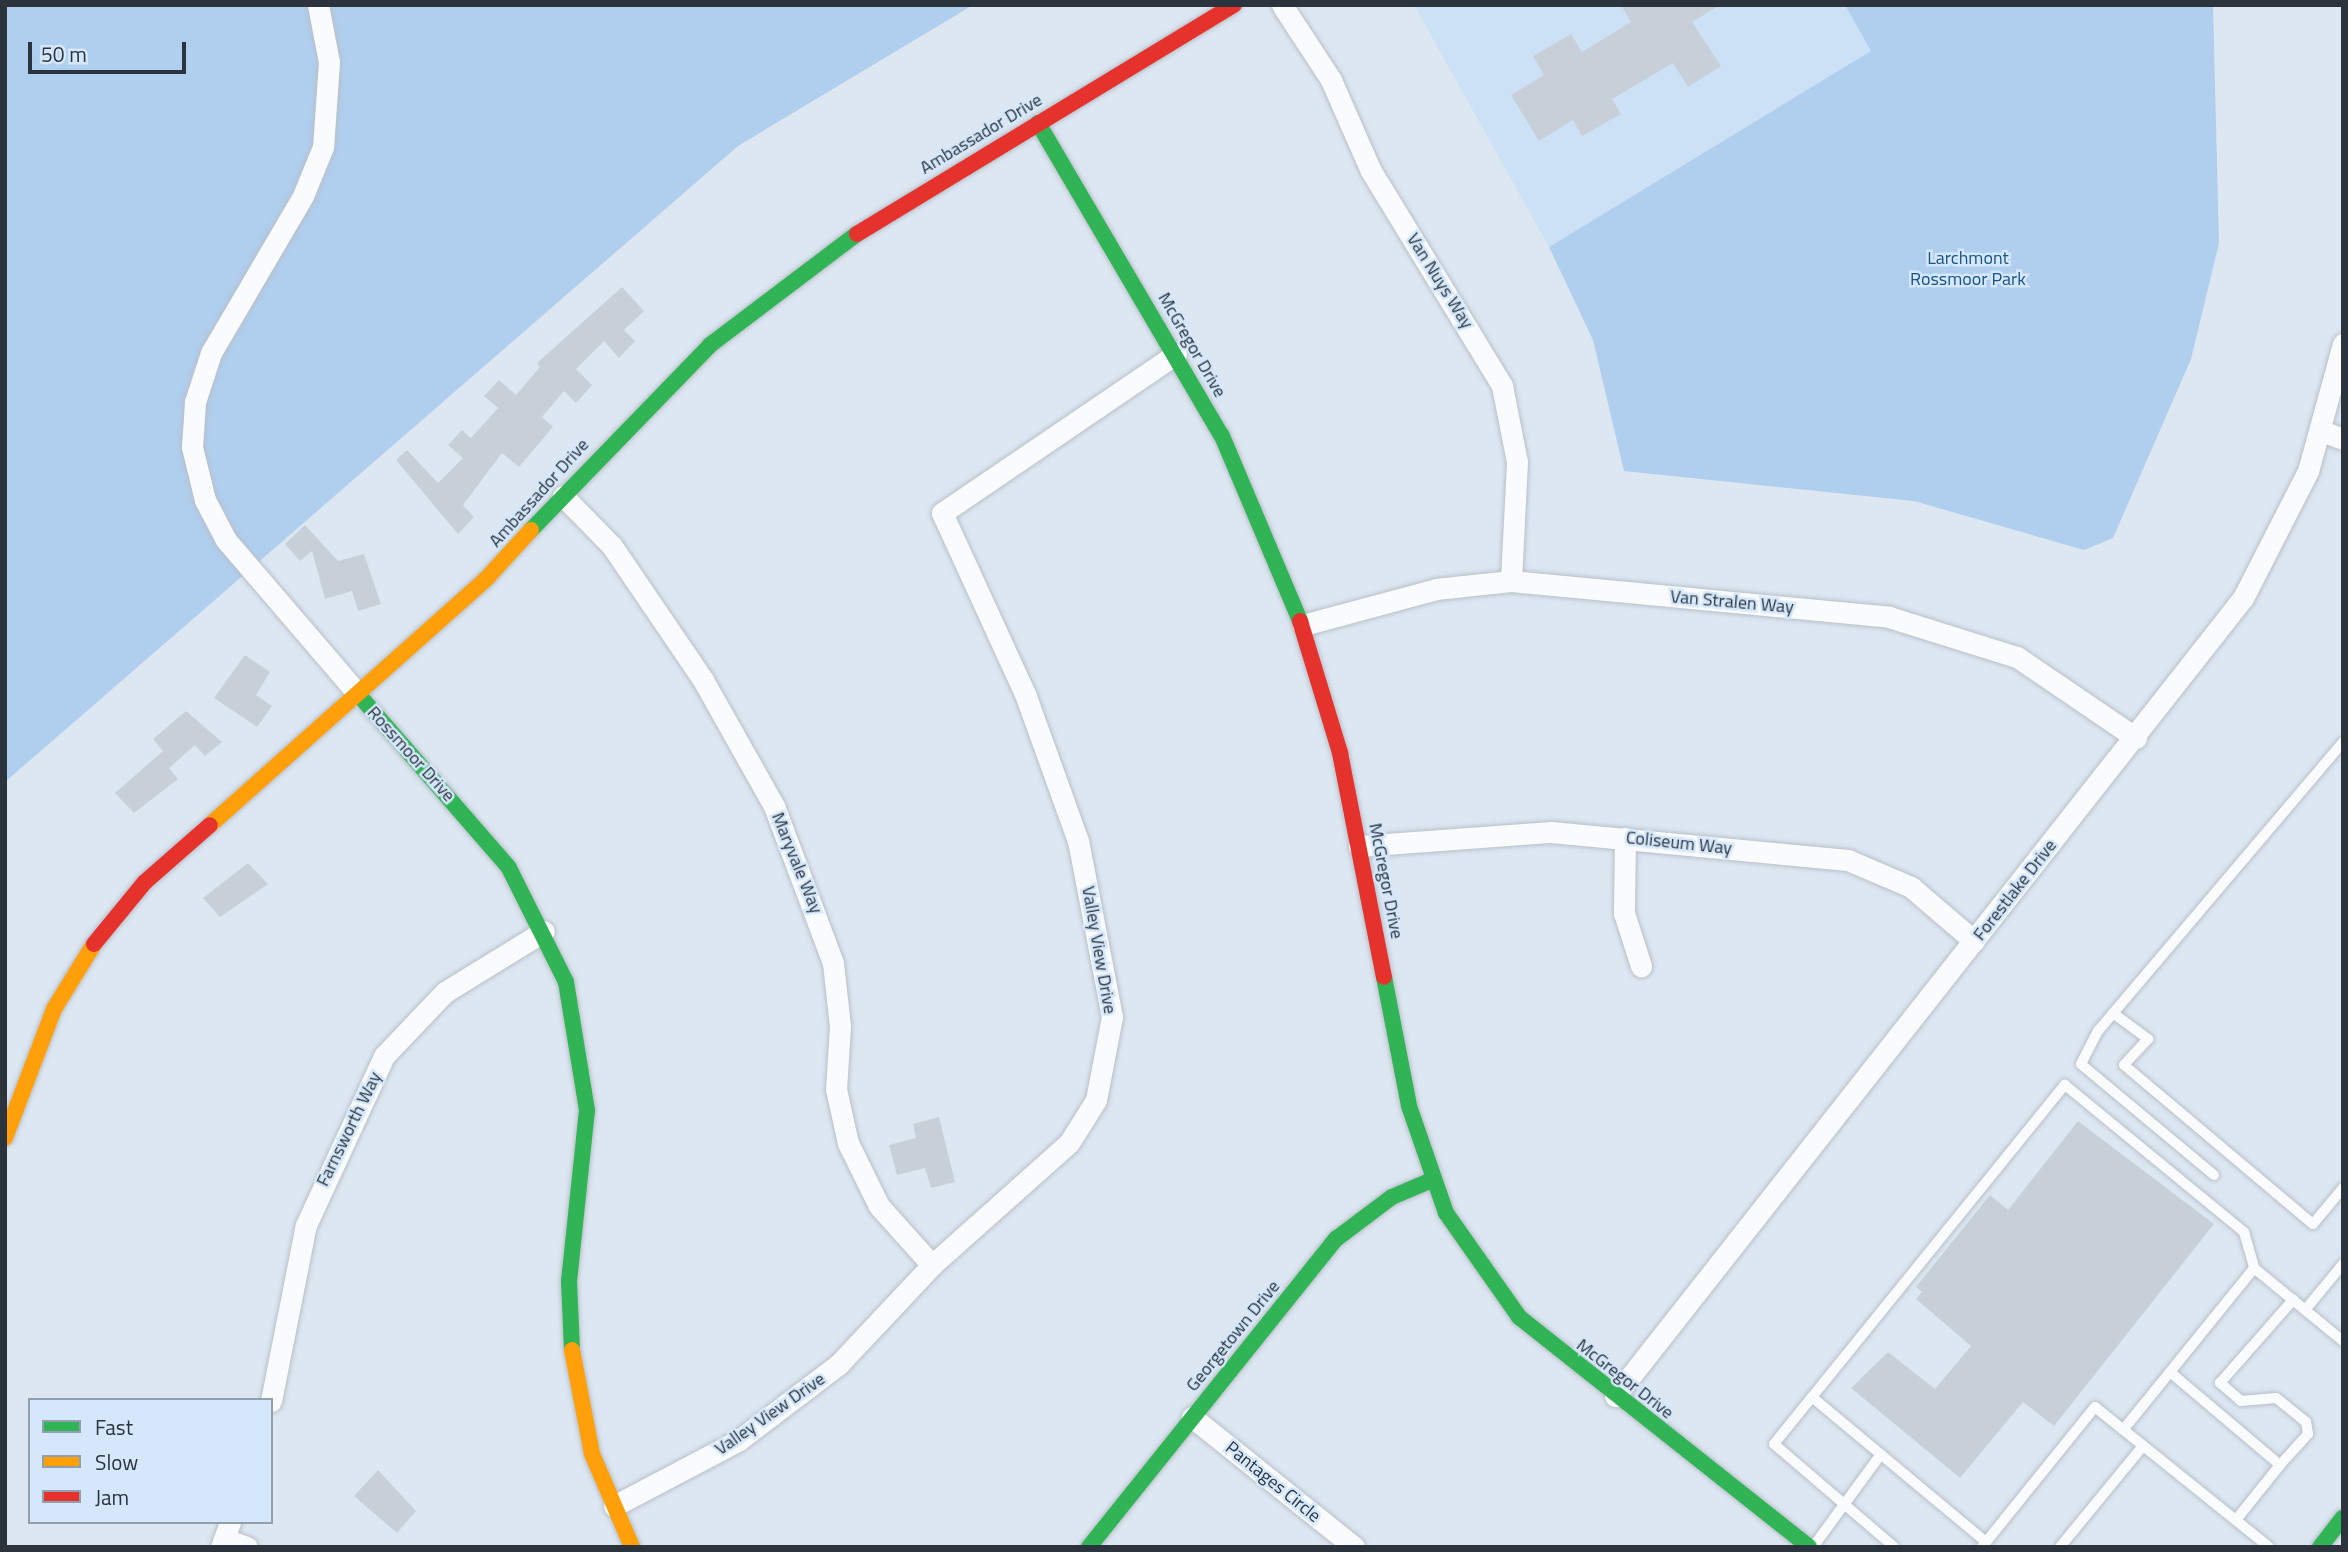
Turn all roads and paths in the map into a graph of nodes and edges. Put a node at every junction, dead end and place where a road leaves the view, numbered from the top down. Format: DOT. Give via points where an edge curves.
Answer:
graph roads {
  1 [pos="318,5"];
  2 [pos="1234,5"];
  3 [pos="1282,5"];
  4 [pos="1038,123"];
  5 [pos="2343,344"];
  6 [pos="1176,354"];
  7 [pos="2322,431"];
  8 [pos="2343,439"];
  9 [pos="563,496"];
  10 [pos="1511,581"];
  11 [pos="1303,625"];
  12 [pos="358,694"];
  13 [pos="2136,738"];
  14 [pos="2343,742"];
  15 [pos="1625,838"];
  16 [pos="1359,846"];
  17 [pos="544,931"];
  18 [pos="1975,941"];
  19 [pos="1641,965"];
  20 [pos="2113,1013"];
  21 [pos="5,1138"];
  22 [pos="2214,1175"];
  23 [pos="1432,1180"];
  24 [pos="2343,1188"];
  25 [pos="932,1265"];
  26 [pos="2342,1267"];
  27 [pos="2254,1268"];
  28 [pos="2293,1300"];
  29 [pos="2305,1310"];
  30 [pos="2343,1341"];
  31 [pos="2170,1372"];
  32 [pos="1615,1396"];
  33 [pos="1812,1397"];
  34 [pos="272,1398"];
  35 [pos="1192,1417"];
  36 [pos="2123,1430"];
  37 [pos="2143,1446"];
  38 [pos="1881,1454"];
  39 [pos="2280,1465"];
  40 [pos="1843,1503"];
  41 [pos="614,1506"];
  42 [pos="2343,1518"];
  43 [pos="2236,1520"];
  44 [pos="225,1536"];
  45 [pos="1984,1544"];
  46 [pos="247,1547"];
  47 [pos="632,1547"];
  48 [pos="1089,1547"];
  49 [pos="1354,1547"];
  50 [pos="1811,1547"];
  51 [pos="1894,1547"];
  52 [pos="2060,1547"];
  53 [pos="2269,1547"];
  54 [pos="2320,1547"];
  1 -- 12 [label="street, Rossmoor Drive" via="329,72 323,147 303,196 211,353 195,402 192,447 205,500 226,540"];
  2 -- 4 [label="street, Ambassador Drive"];
  3 -- 10 [label="street, Van Nuys Way" via="1331,80 1371,171 1502,386 1517,462"];
  4 -- 6 [label="street, McGregor Drive"];
  4 -- 9 [label="street, Ambassador Drive" via="796,275 668,383"];
  5 -- 7 [label="street, Forestlake Drive"];
  6 -- 11 [label="street, McGregor Drive" via="1252,499"];
  6 -- 25 [label="street, Valley View Drive" via="942,513 1054,766 1097,917 1112,1017 1102,1084 1080,1130"];
  7 -- 8 [label="street"];
  7 -- 13 [label="street, Forestlake Drive" via="2289,514 2243,598"];
  9 -- 12 [label="street, Ambassador Drive" via="487,579"];
  9 -- 25 [label="street, Maryvale Way" via="612,546 703,680 774,806 833,963 840,1026 836,1089 848,1143 878,1206"];
  10 -- 11 [label="street, Van Stralen Way" via="1436,589"];
  10 -- 13 [label="street, Van Stralen Way" via="1932,626 2017,657"];
  11 -- 16 [label="street, McGregor Drive"];
  12 -- 17 [label="street, Rossmoor Drive" via="492,846"];
  12 -- 21 [label="street, Ambassador Drive" via="118,913 54,1009"];
  13 -- 18 [label="street, Forestlake Drive"];
  14 -- 20 [label="lane"];
  15 -- 16 [label="street, Coliseum Way" via="1510,832"];
  15 -- 18 [label="street, Coliseum Way" via="1864,864 1911,887"];
  15 -- 19 [label="street" via="1624,913"];
  16 -- 23 [label="street, McGregor Drive" via="1409,1106"];
  17 -- 34 [label="street, Farnsworth Way" via="445,992 384,1056 306,1225"];
  17 -- 41 [label="street, Rossmoor Drive" via="566,982 585,1073 586,1162 569,1281 572,1355 582,1417"];
  18 -- 32 [label="street, Forestlake Drive"];
  20 -- 22 [label="lane" via="2081,1064"];
  20 -- 24 [label="lane" via="2148,1039 2124,1065 2313,1224"];
  23 -- 32 [label="street, McGregor Drive" via="1492,1286 1550,1345"];
  23 -- 35 [label="street, Georgetown Drive" via="1392,1197 1336,1239"];
  25 -- 41 [label="street, Valley View Drive" via="882,1323 792,1402 739,1440"];
  26 -- 29 [label="lane"];
  27 -- 28 [label="lane"];
  27 -- 31 [label="lane"];
  27 -- 33 [label="lane" via="2244,1232 2065,1085"];
  28 -- 29 [label="lane"];
  28 -- 39 [label="lane" via="2220,1383 2241,1401 2276,1398 2306,1422 2308,1434"];
  29 -- 30 [label="lane"];
  31 -- 36 [label="lane"];
  31 -- 39 [label="lane"];
  32 -- 50 [label="street, McGregor Drive"];
  33 -- 38 [label="lane"];
  33 -- 40 [label="lane" via="1774,1444"];
  35 -- 48 [label="street, Georgetown Drive"];
  35 -- 49 [label="street, Pantages Circle"];
  36 -- 37 [label="lane"];
  36 -- 45 [label="lane" via="2095,1407"];
  37 -- 43 [label="lane"];
  37 -- 52 [label="lane"];
  38 -- 40 [label="lane"];
  38 -- 45 [label="lane"];
  39 -- 43 [label="lane"];
  40 -- 50 [label="lane"];
  40 -- 51 [label="lane"];
  41 -- 47 [label="street, Rossmoor Drive"];
  42 -- 54 [label="street"];
  43 -- 53 [label="lane"];
  44 -- 46 [label="street"];
}
